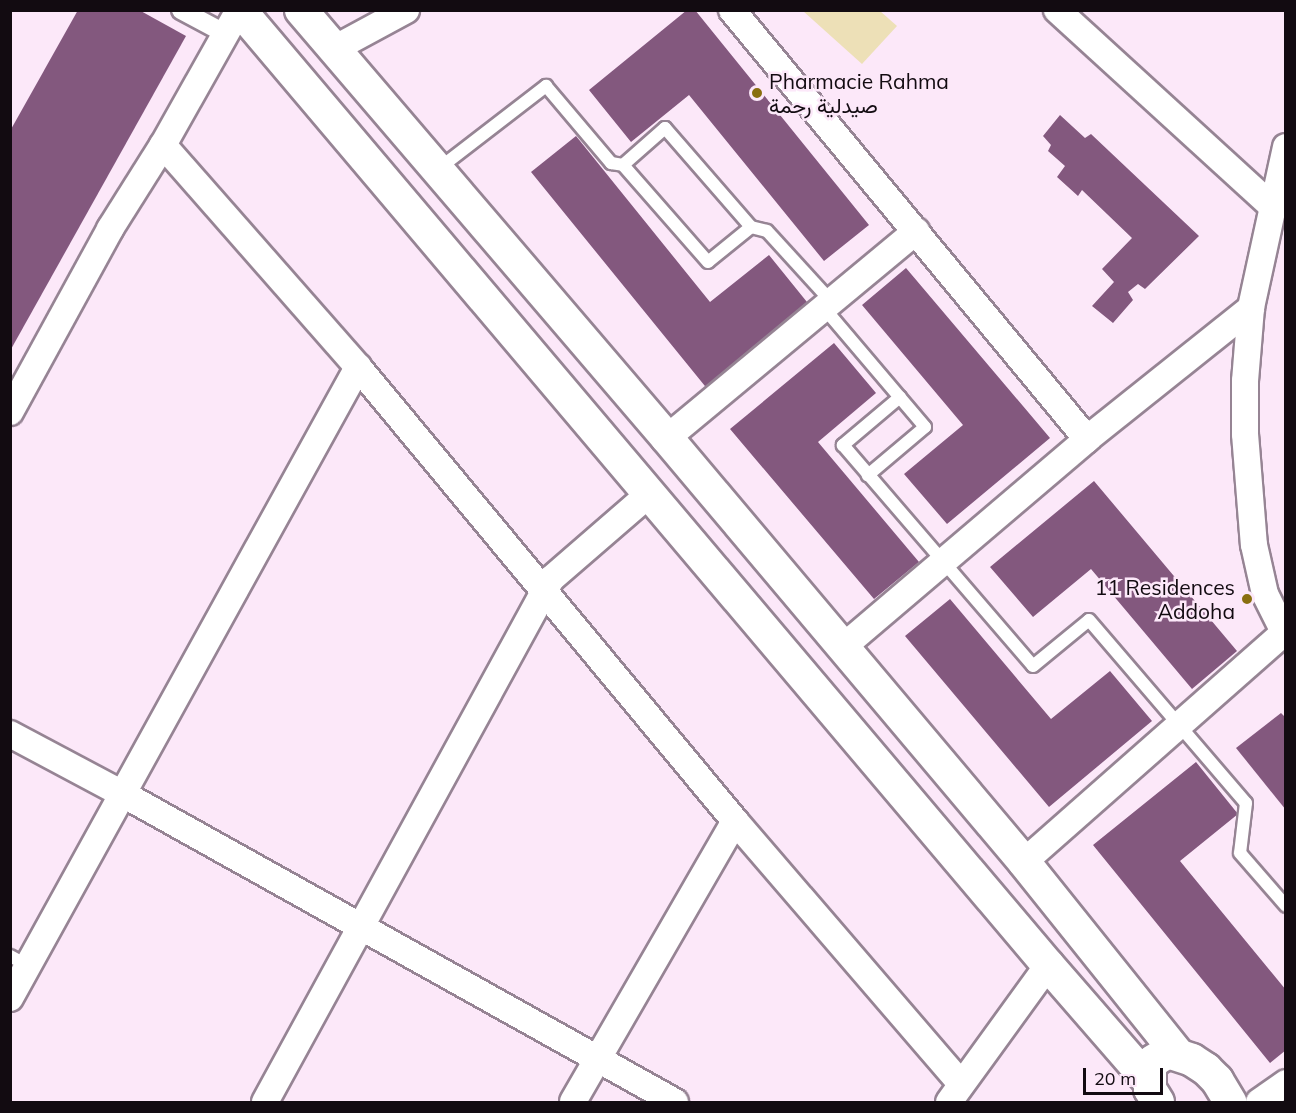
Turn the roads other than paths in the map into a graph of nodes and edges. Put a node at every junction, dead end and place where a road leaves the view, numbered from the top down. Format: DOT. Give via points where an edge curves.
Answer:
graph roads {
  1 [pos="181,10"];
  2 [pos="301,10"];
  3 [pos="406,10"];
  4 [pos="732,10"];
  5 [pos="1057,10"];
  6 [pos="235,18"];
  7 [pos="334,49"];
  8 [pos="163,145"];
  9 [pos="1286,147"];
  10 [pos="623,165"];
  11 [pos="437,170"];
  12 [pos="1272,206"];
  13 [pos="751,227"];
  14 [pos="916,231"];
  15 [pos="827,304"];
  16 [pos="1251,308"];
  17 [pos="358,368"];
  18 [pos="900,397"];
  19 [pos="10,412"];
  20 [pos="667,438"];
  21 [pos="1087,439"];
  22 [pos="868,475"];
  23 [pos="649,494"];
  24 [pos="943,562"];
  25 [pos="543,593"];
  26 [pos="1285,634"];
  27 [pos="843,647"];
  28 [pos="1179,725"];
  29 [pos="10,734"];
  30 [pos="123,794"];
  31 [pos="735,821"];
  32 [pos="1024,862"];
  33 [pos="1286,906"];
  34 [pos="361,927"];
  35 [pos="19,961"];
  36 [pos="1048,965"];
  37 [pos="10,998"];
  38 [pos="1178,1054"];
  39 [pos="597,1060"];
  40 [pos="1286,1083"];
  41 [pos="955,1093"];
  42 [pos="1149,1093"];
  43 [pos="265,1102"];
  44 [pos="573,1102"];
  45 [pos="675,1102"];
  46 [pos="1230,1102"];
  47 [pos="1259,1102"];
  1 -- 6 [label="street"];
  2 -- 7 [label="street"];
  3 -- 7 [label="street"];
  4 -- 14 [label="street"];
  5 -- 12 [label="street"];
  6 -- 8 [label="street"];
  6 -- 23 [label="street"];
  7 -- 11 [label="street"];
  8 -- 17 [label="street"];
  8 -- 19 [label="street" via="110,229"];
  9 -- 12 [label="street"];
  10 -- 11 [label="lane" via="611,163 546,86"];
  10 -- 13 [label="lane" via="708,262"];
  10 -- 13 [label="lane" via="665,128"];
  11 -- 20 [label="street"];
  12 -- 16 [label="street"];
  13 -- 15 [label="lane" via="767,231"];
  14 -- 15 [label="street"];
  14 -- 21 [label="street"];
  15 -- 18 [label="lane"];
  15 -- 20 [label="street"];
  16 -- 21 [label="street"];
  16 -- 26 [label="street" via="1245,381 1248,491 1265,594"];
  17 -- 25 [label="street"];
  17 -- 30 [label="street"];
  18 -- 22 [label="lane" via="925,427"];
  18 -- 22 [label="lane" via="843,445"];
  20 -- 27 [label="street"];
  21 -- 24 [label="street"];
  22 -- 24 [label="lane"];
  23 -- 25 [label="street" via="551,579"];
  23 -- 36 [label="street"];
  24 -- 27 [label="street"];
  24 -- 28 [label="lane" via="1033,666 1089,620"];
  25 -- 31 [label="street"];
  25 -- 34 [label="street"];
  26 -- 28 [label="street"];
  27 -- 32 [label="street"];
  28 -- 32 [label="street"];
  28 -- 33 [label="lane" via="1246,803 1240,853"];
  29 -- 30 [label="street"];
  30 -- 34 [label="street"];
  30 -- 35 [label="street"];
  31 -- 39 [label="street"];
  31 -- 41 [label="street"];
  32 -- 38 [label="street"];
  34 -- 39 [label="street"];
  34 -- 43 [label="street"];
  35 -- 37 [label="street"];
  36 -- 41 [label="street"];
  36 -- 42 [label="street"];
  38 -- 42 [label="street" via="1168,1052 1153,1061"];
  38 -- 46 [label="street" via="1206,1069"];
  39 -- 44 [label="street"];
  39 -- 45 [label="street"];
  40 -- 47 [label="street"];
}
